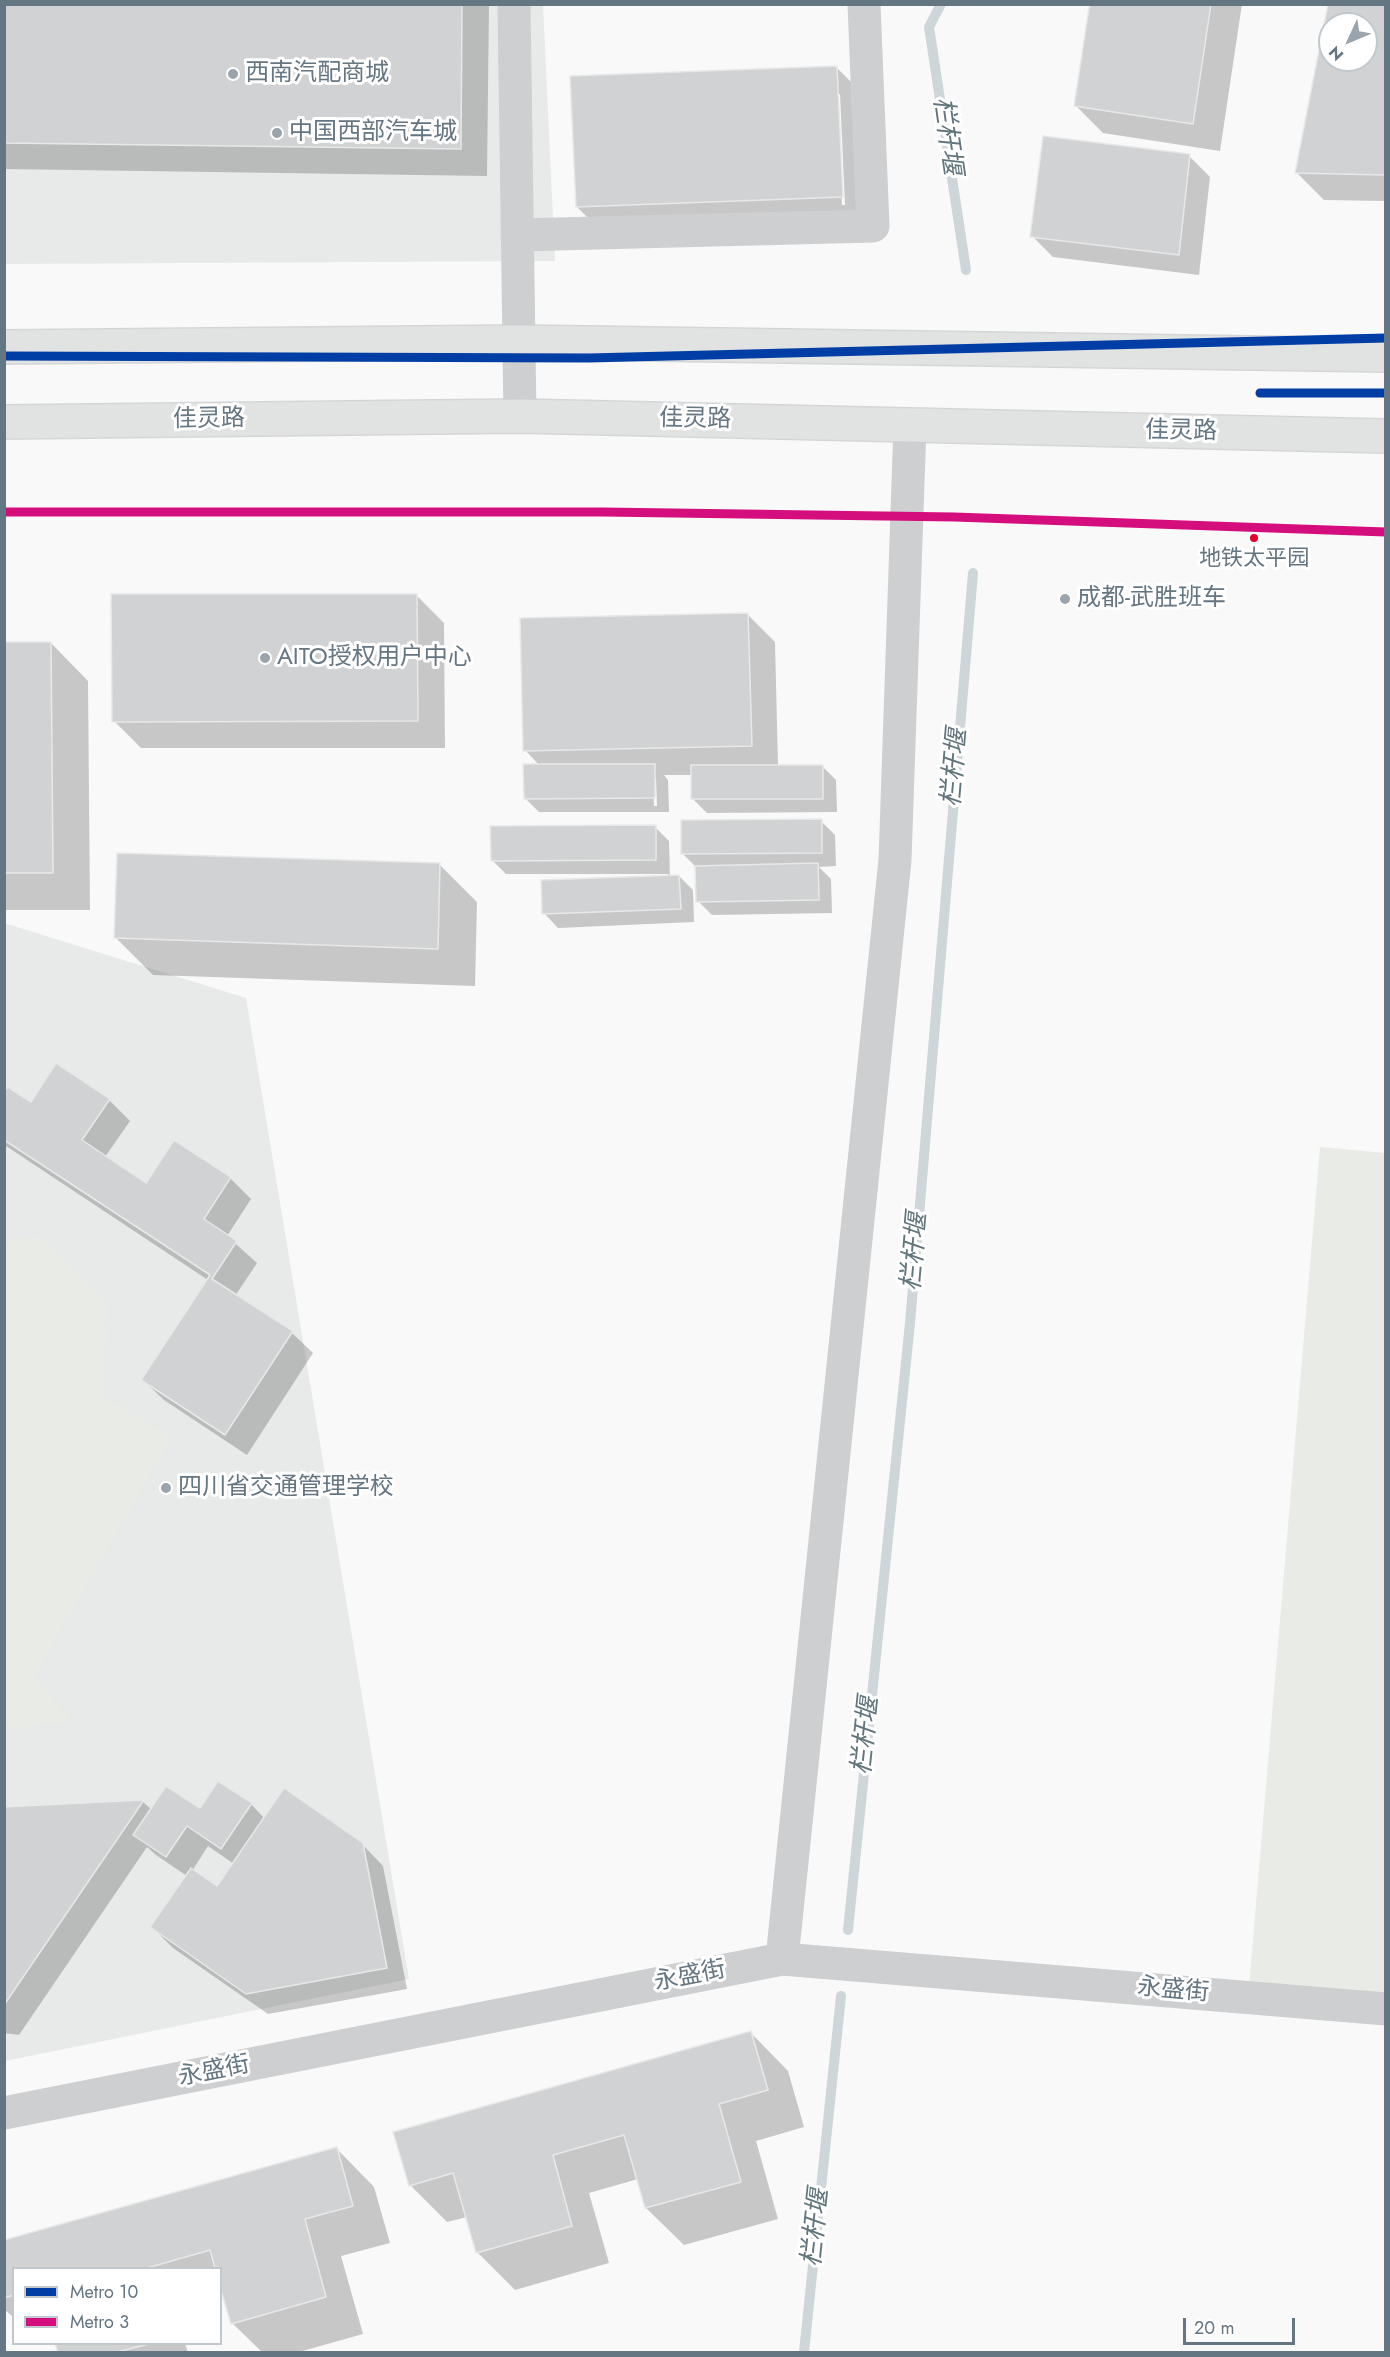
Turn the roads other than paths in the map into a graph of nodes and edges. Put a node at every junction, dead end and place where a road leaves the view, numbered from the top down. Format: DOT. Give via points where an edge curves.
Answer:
graph roads {
  1 [pos="514,4"];
  2 [pos="864,4"];
  3 [pos="518,235"];
  4 [pos="519,342"];
  5 [pos="4,347"];
  6 [pos="1386,355"];
  7 [pos="520,416"];
  8 [pos="4,422"];
  9 [pos="910,425"];
  10 [pos="1386,436"];
  11 [pos="782,1959"];
  12 [pos="1386,2009"];
  13 [pos="4,2114"];
  1 -- 3 [label="street"];
  2 -- 3 [label="street" via="873,226"];
  3 -- 4 [label="street"];
  4 -- 5 [label="main road"];
  4 -- 6 [label="main road"];
  4 -- 7 [label="street"];
  7 -- 8 [label="main road, 佳灵路"];
  7 -- 9 [label="main road, 佳灵路"];
  9 -- 10 [label="main road, 佳灵路"];
  9 -- 11 [label="street" via="895,860"];
  11 -- 12 [label="street, 永盛街"];
  11 -- 13 [label="street, 永盛街"];
}
